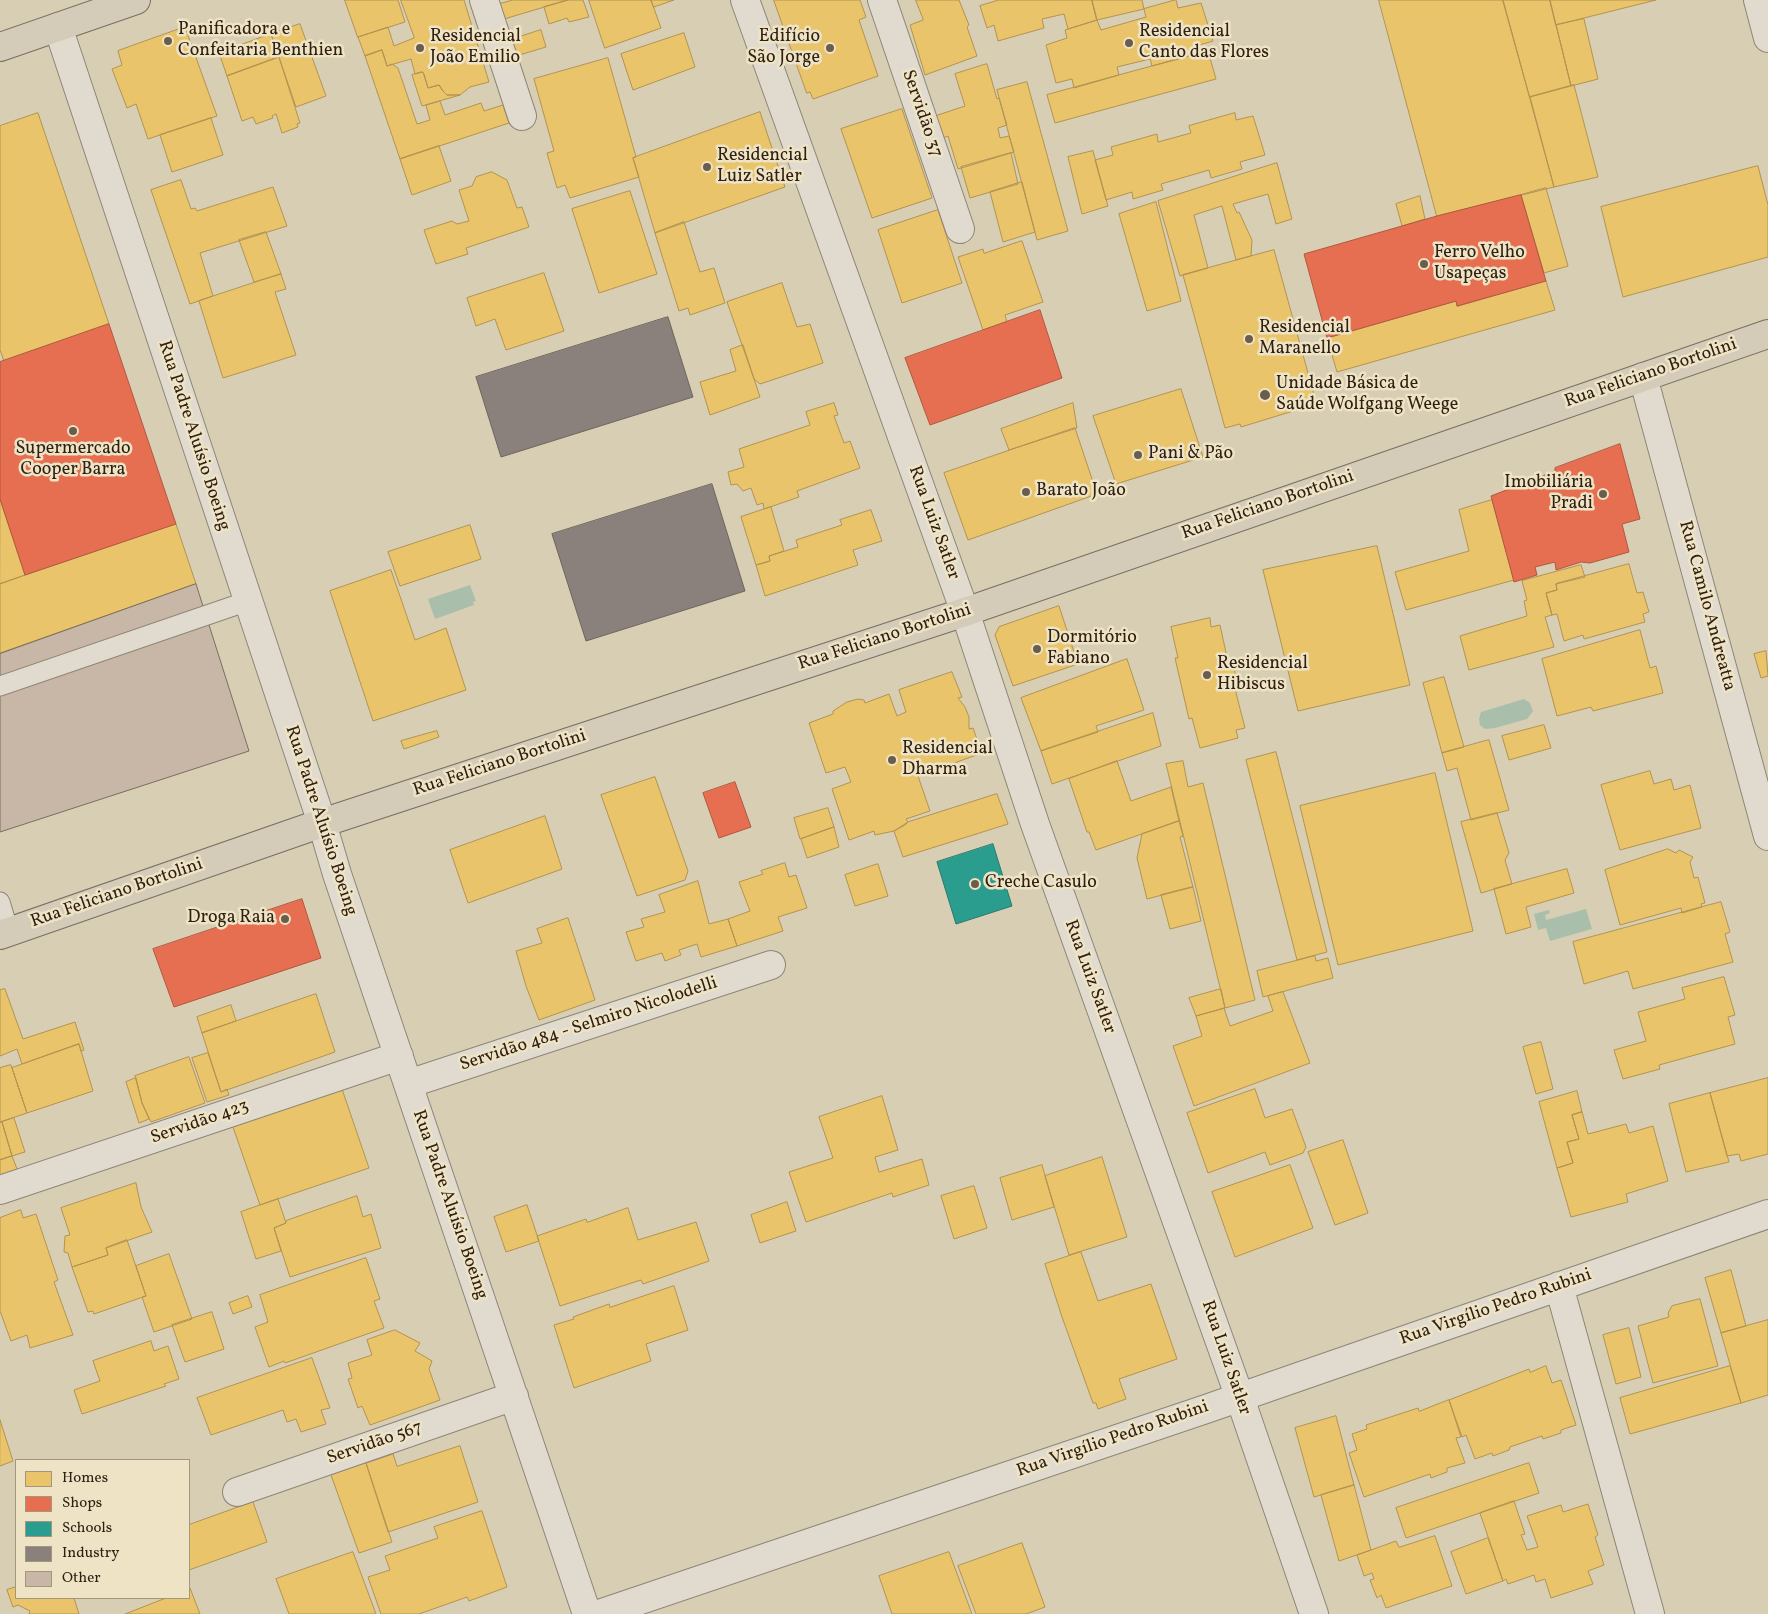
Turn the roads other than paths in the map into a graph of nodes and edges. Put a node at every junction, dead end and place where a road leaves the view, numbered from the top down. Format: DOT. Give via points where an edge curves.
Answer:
graph roads {
  1 [pos="136,0"];
  2 [pos="484,0"];
  3 [pos="745,0"];
  4 [pos="882,0"];
  5 [pos="1758,0"];
  6 [pos="58,27"];
  7 [pos="1768,38"];
  8 [pos="0,47"];
  9 [pos="522,116"];
  10 [pos="960,229"];
  11 [pos="1768,334"];
  12 [pos="1643,377"];
  13 [pos="248,601"];
  14 [pos="965,612"];
  15 [pos="0,686"];
  16 [pos="322,823"];
  17 [pos="1768,836"];
  18 [pos="0,902"];
  19 [pos="4,933"];
  20 [pos="771,965"];
  21 [pos="399,1056"];
  22 [pos="408,1084"];
  23 [pos="0,1190"];
  24 [pos="1768,1214"];
  25 [pos="1559,1286"];
  26 [pos="514,1396"];
  27 [pos="1240,1398"];
  28 [pos="237,1492"];
  29 [pos="587,1614"];
  30 [pos="599,1614"];
  31 [pos="1314,1614"];
  32 [pos="1650,1614"];
  1 -- 6 [label="main road"];
  2 -- 9 [label="street"];
  3 -- 14 [label="street, Rua Luiz Satler"];
  4 -- 10 [label="street, Servidão 37"];
  5 -- 7 [label="street"];
  6 -- 8 [label="main road"];
  6 -- 13 [label="street, Rua Padre Aluísio Boeing"];
  11 -- 12 [label="main road, Rua Feliciano Bortolini"];
  12 -- 14 [label="main road, Rua Feliciano Bortolini"];
  12 -- 17 [label="street, Rua Camilo Andreatta"];
  13 -- 15 [label="lane"];
  13 -- 16 [label="street, Rua Padre Aluísio Boeing"];
  14 -- 16 [label="main road, Rua Feliciano Bortolini"];
  14 -- 27 [label="street, Rua Luiz Satler" via="1035,824"];
  16 -- 19 [label="main road, Rua Feliciano Bortolini"];
  16 -- 21 [label="street, Rua Padre Aluísio Boeing"];
  18 -- 19 [label="lane"];
  20 -- 22 [label="street, Servidão 484 - Selmiro Nicolodelli"];
  21 -- 22 [label="street, Rua Padre Aluísio Boeing"];
  21 -- 23 [label="street, Servidão 423"];
  22 -- 26 [label="street, Rua Padre Aluísio Boeing"];
  24 -- 25 [label="street, Rua Virgílio Pedro Rubini"];
  25 -- 27 [label="street, Rua Virgílio Pedro Rubini"];
  25 -- 32 [label="street"];
  26 -- 28 [label="street, Servidão 567"];
  26 -- 29 [label="street, Rua Padre Aluísio Boeing"];
  27 -- 30 [label="street, Rua Virgílio Pedro Rubini"];
  27 -- 31 [label="street, Rua Luiz Satler"];
}
